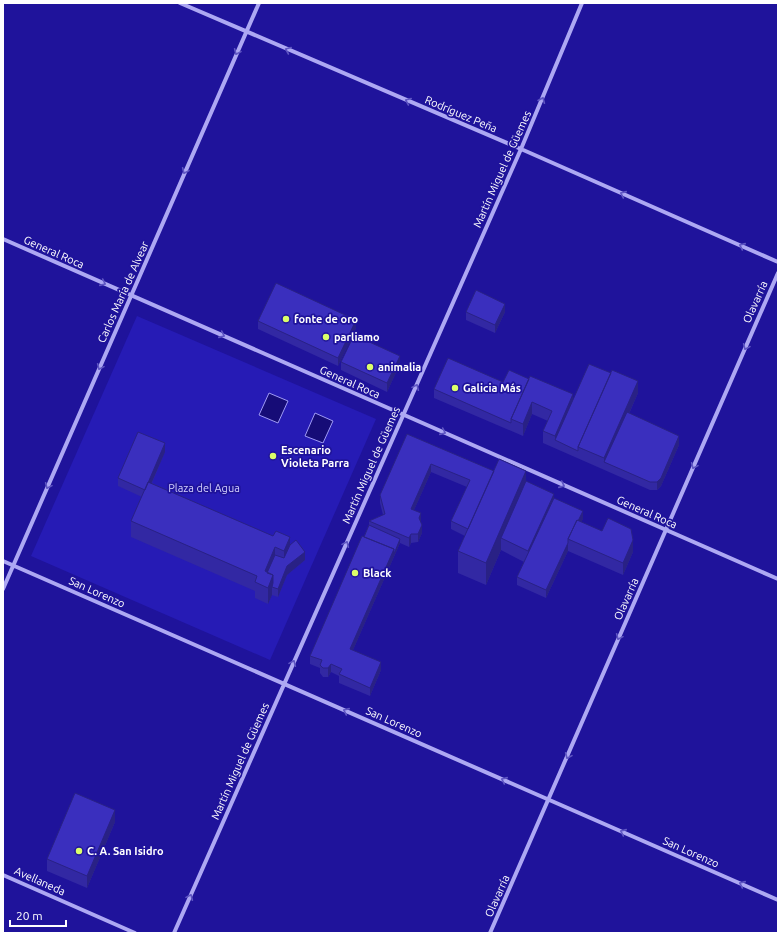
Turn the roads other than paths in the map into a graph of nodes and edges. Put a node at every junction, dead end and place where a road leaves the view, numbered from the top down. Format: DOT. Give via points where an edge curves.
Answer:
graph roads {
  1 [pos="180,3"];
  2 [pos="259,3"];
  3 [pos="582,3"];
  4 [pos="246,32"];
  5 [pos="521,149"];
  6 [pos="3,239"];
  7 [pos="778,262"];
  8 [pos="778,273"];
  9 [pos="131,296"];
  10 [pos="403,415"];
  11 [pos="666,530"];
  12 [pos="3,561"];
  13 [pos="13,566"];
  14 [pos="778,580"];
  15 [pos="3,588"];
  16 [pos="284,684"];
  17 [pos="548,800"];
  18 [pos="3,875"];
  19 [pos="778,900"];
  20 [pos="136,933"];
  21 [pos="174,933"];
  22 [pos="490,933"];
  1 -- 4 [label="street, Rodríguez Peña"];
  2 -- 4 [label="street, Carlos María de Alvear"];
  5 -- 3 [label="street, Martín Miguel de Güemes, one-way"];
  5 -- 4 [label="street, Rodríguez Peña, one-way"];
  4 -- 9 [label="street, Carlos María de Alvear, one-way"];
  7 -- 5 [label="street, Rodríguez Peña, one-way"];
  10 -- 5 [label="street, Martín Miguel de Güemes, one-way"];
  6 -- 9 [label="street, General Roca, one-way"];
  8 -- 11 [label="street, Olavarría, one-way"];
  9 -- 10 [label="street, General Roca, one-way"];
  9 -- 13 [label="street, Carlos María de Alvear, one-way"];
  10 -- 11 [label="street, General Roca, one-way"];
  16 -- 10 [label="street, Martín Miguel de Güemes, one-way"];
  11 -- 14 [label="street, General Roca"];
  11 -- 17 [label="street, Olavarría, one-way"];
  12 -- 13 [label="street, San Lorenzo"];
  13 -- 15 [label="street, Carlos María de Alvear"];
  13 -- 16 [label="street, San Lorenzo"];
  17 -- 16 [label="street, San Lorenzo, one-way"];
  21 -- 16 [label="street, Martín Miguel de Güemes, one-way"];
  19 -- 17 [label="street, San Lorenzo, one-way"];
  17 -- 22 [label="street, Olavarría"];
  18 -- 20 [label="street, Avellaneda"];
}
